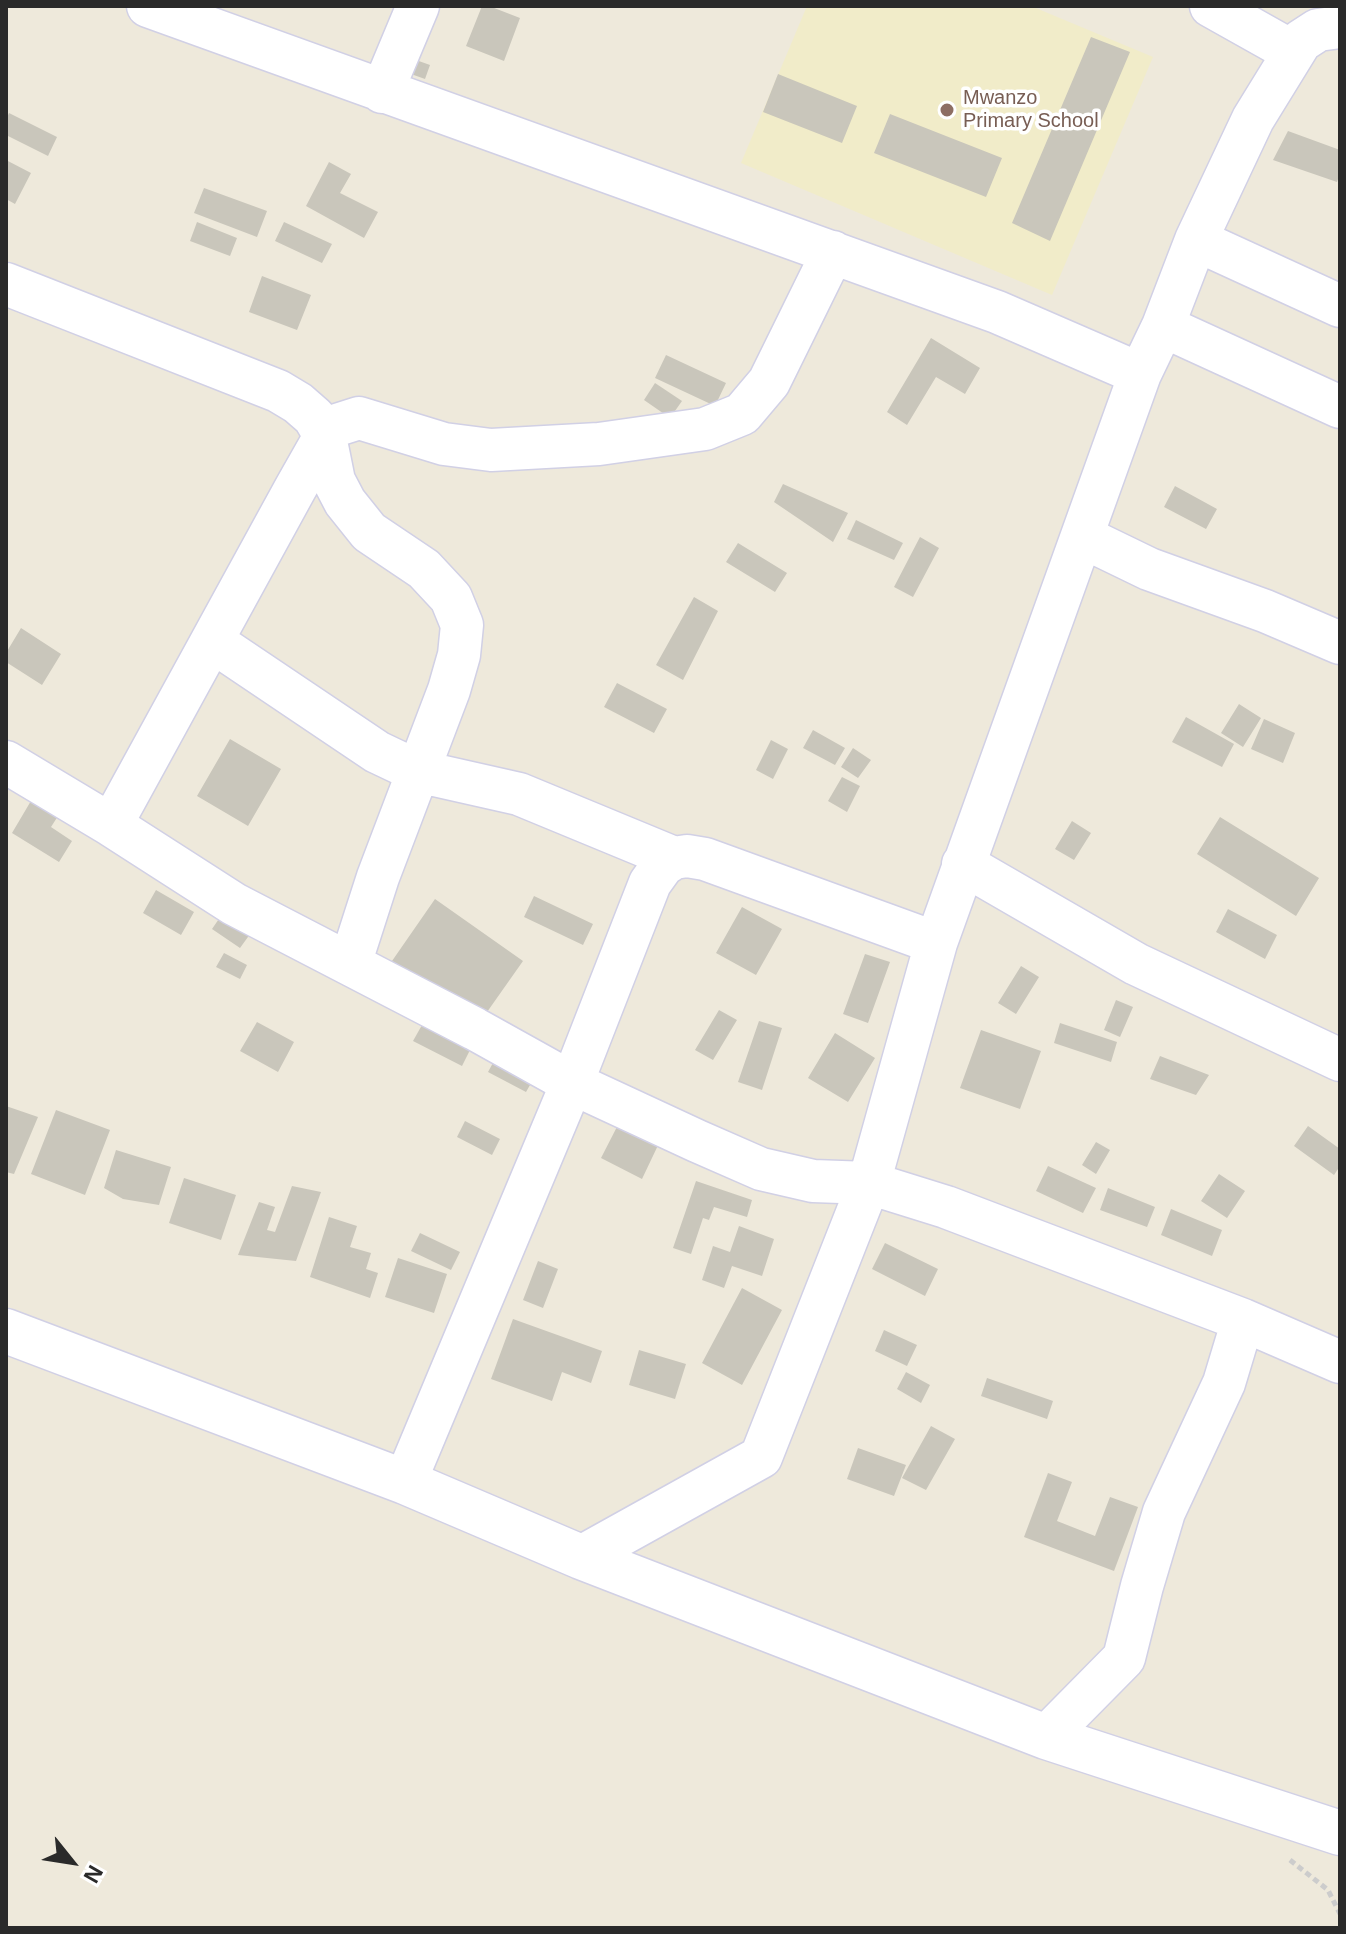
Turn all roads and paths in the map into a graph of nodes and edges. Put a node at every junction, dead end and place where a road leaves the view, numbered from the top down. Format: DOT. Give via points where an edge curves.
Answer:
graph roads {
  1 [pos="148,6"];
  2 [pos="418,6"];
  3 [pos="1211,6"];
  4 [pos="1340,27"];
  5 [pos="1293,52"];
  6 [pos="382,92"];
  7 [pos="1196,240"];
  8 [pos="833,252"];
  9 [pos="6,284"];
  10 [pos="1340,306"];
  11 [pos="1163,326"];
  12 [pos="1140,374"];
  13 [pos="1340,407"];
  14 [pos="325,436"];
  15 [pos="1083,537"];
  16 [pos="212,641"];
  17 [pos="1340,643"];
  18 [pos="6,762"];
  19 [pos="417,771"];
  20 [pos="111,825"];
  21 [pos="674,858"];
  22 [pos="963,864"];
  23 [pos="936,943"];
  24 [pos="350,964"];
  25 [pos="1340,1060"];
  26 [pos="572,1083"];
  27 [pos="869,1183"];
  28 [pos="1243,1320"];
  29 [pos="6,1331"];
  30 [pos="1334,1350"];
  31 [pos="405,1482"];
  32 [pos="581,1557"];
  33 [pos="1046,1737"];
  34 [pos="1340,1833"];
  1 -- 6 [label="street"];
  2 -- 6 [label="street"];
  3 -- 5 [label="street"];
  4 -- 5 [label="street" via="1310,33"];
  5 -- 7 [label="street" via="1253,119"];
  6 -- 8 [label="street"];
  7 -- 10 [label="street"];
  7 -- 11 [label="street"];
  8 -- 12 [label="street" via="997,312"];
  8 -- 14 [label="street" via="769,382 742,414 705,429 599,444 491,450 444,444 359,418 337,425"];
  9 -- 14 [label="street" via="278,391 314,417"];
  11 -- 12 [label="street"];
  11 -- 13 [label="street"];
  12 -- 15 [label="street"];
  14 -- 16 [label="street"];
  14 -- 19 [label="street" via="334,481 345,502 369,532 424,569 451,598 462,625 449,690"];
  15 -- 17 [label="street" via="1149,569"];
  15 -- 22 [label="street"];
  16 -- 19 [label="street" via="377,752"];
  16 -- 20 [label="street"];
  18 -- 20 [label="street"];
  19 -- 21 [label="street" via="519,794"];
  19 -- 24 [label="street"];
  20 -- 24 [label="street" via="234,904"];
  21 -- 23 [label="street" via="705,859"];
  21 -- 26 [label="street" via="650,883"];
  22 -- 23 [label="street"];
  22 -- 25 [label="street" via="1136,964"];
  23 -- 27 [label="street"];
  24 -- 26 [label="street"];
  26 -- 27 [label="street" via="761,1169 813,1181"];
  26 -- 31 [label="street"];
  27 -- 28 [label="street"];
  27 -- 32 [label="street" via="761,1457"];
  28 -- 30 [label="street"];
  28 -- 33 [label="street" via="1224,1383 1164,1512 1124,1658"];
  29 -- 31 [label="street"];
  31 -- 32 [label="street"];
  32 -- 33 [label="street"];
  33 -- 34 [label="street"];
}
